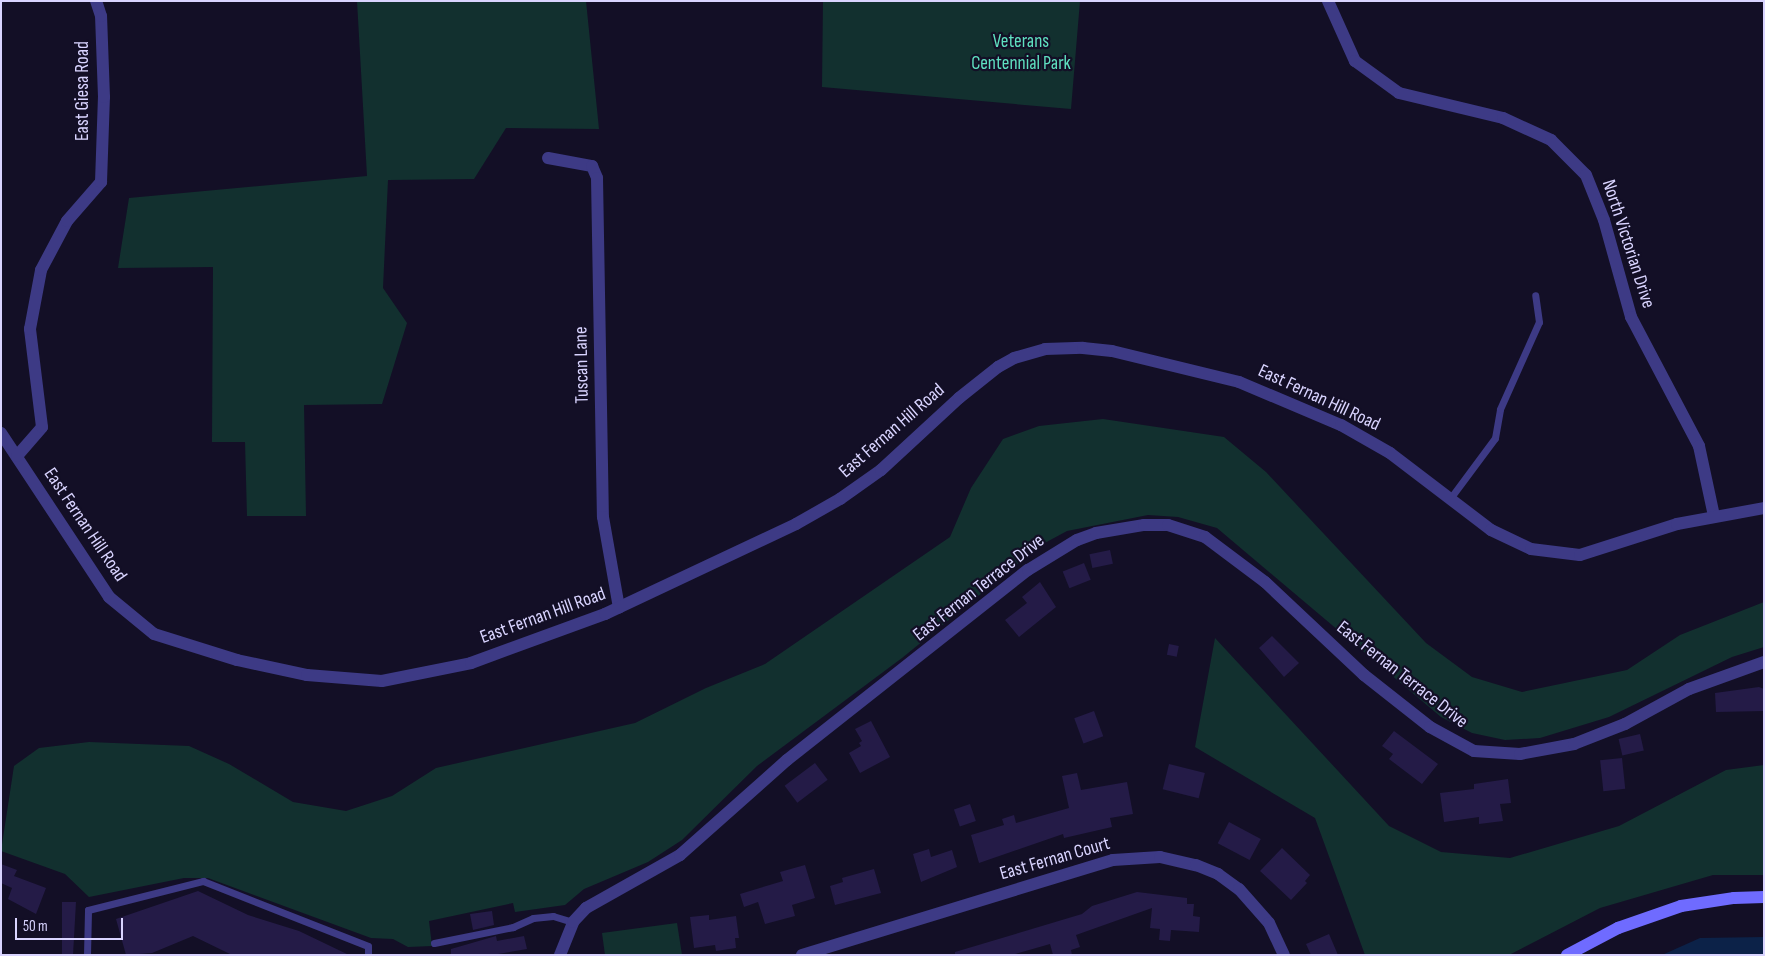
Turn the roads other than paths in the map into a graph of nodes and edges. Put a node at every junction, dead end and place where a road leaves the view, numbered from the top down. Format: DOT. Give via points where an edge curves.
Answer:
graph roads {
  1 [pos="96,1"];
  2 [pos="1328,1"];
  3 [pos="548,158"];
  4 [pos="1534,295"];
  5 [pos="1,433"];
  6 [pos="17,456"];
  7 [pos="1449,500"];
  8 [pos="1764,508"];
  9 [pos="1714,516"];
  10 [pos="619,608"];
  11 [pos="1764,662"];
  12 [pos="1764,898"];
  13 [pos="573,922"];
  14 [pos="434,943"];
  15 [pos="87,955"];
  16 [pos="368,955"];
  17 [pos="560,955"];
  18 [pos="802,955"];
  19 [pos="1284,955"];
  20 [pos="1567,955"];
  1 -- 6 [label="street, East Giesa Road" via="101,16 104,97 101,182 67,221 41,270 30,329 42,427"];
  2 -- 9 [label="street, North Victorian Drive" via="1355,61 1399,93 1503,118 1551,140 1586,175 1604,220 1630,316 1699,446"];
  3 -- 10 [label="street, Tuscan Lane" via="592,166 597,178 603,517"];
  4 -- 7 [label="lane" via="1539,322 1500,409 1495,438"];
  5 -- 6 [label="street, East Fernan Hill Road"];
  6 -- 10 [label="street, East Fernan Hill Road" via="109,597 154,634 237,660 307,675 382,681 471,662"];
  7 -- 9 [label="street, East Fernan Hill Road" via="1491,530 1531,548 1580,556"];
  7 -- 10 [label="street, East Fernan Hill Road" via="1390,453 1349,429 1238,382 1112,351 1083,348 1045,350 1014,358 998,367 959,398 881,470 840,499 796,524"];
  8 -- 9 [label="street, East Fernan Hill Road"];
  11 -- 13 [label="street, East Fernan Terrace Drive" via="1689,688 1624,724 1574,744 1520,754 1474,751 1430,727 1364,675 1265,582 1205,537 1168,525 1144,525 1096,534 1077,540 1028,570 786,760 680,855 593,902"];
  12 -- 20 [label="street" via="1725,899 1681,906 1618,928"];
  13 -- 14 [label="lane" via="553,916 533,918 513,928"];
  13 -- 17 [label="street, East Fernan Terrace Drive"];
  15 -- 16 [label="lane" via="88,910 202,881 368,946"];
  18 -- 19 [label="street, East Fernan Court" via="1113,860 1160,857 1218,874 1239,890 1269,923"];
}
